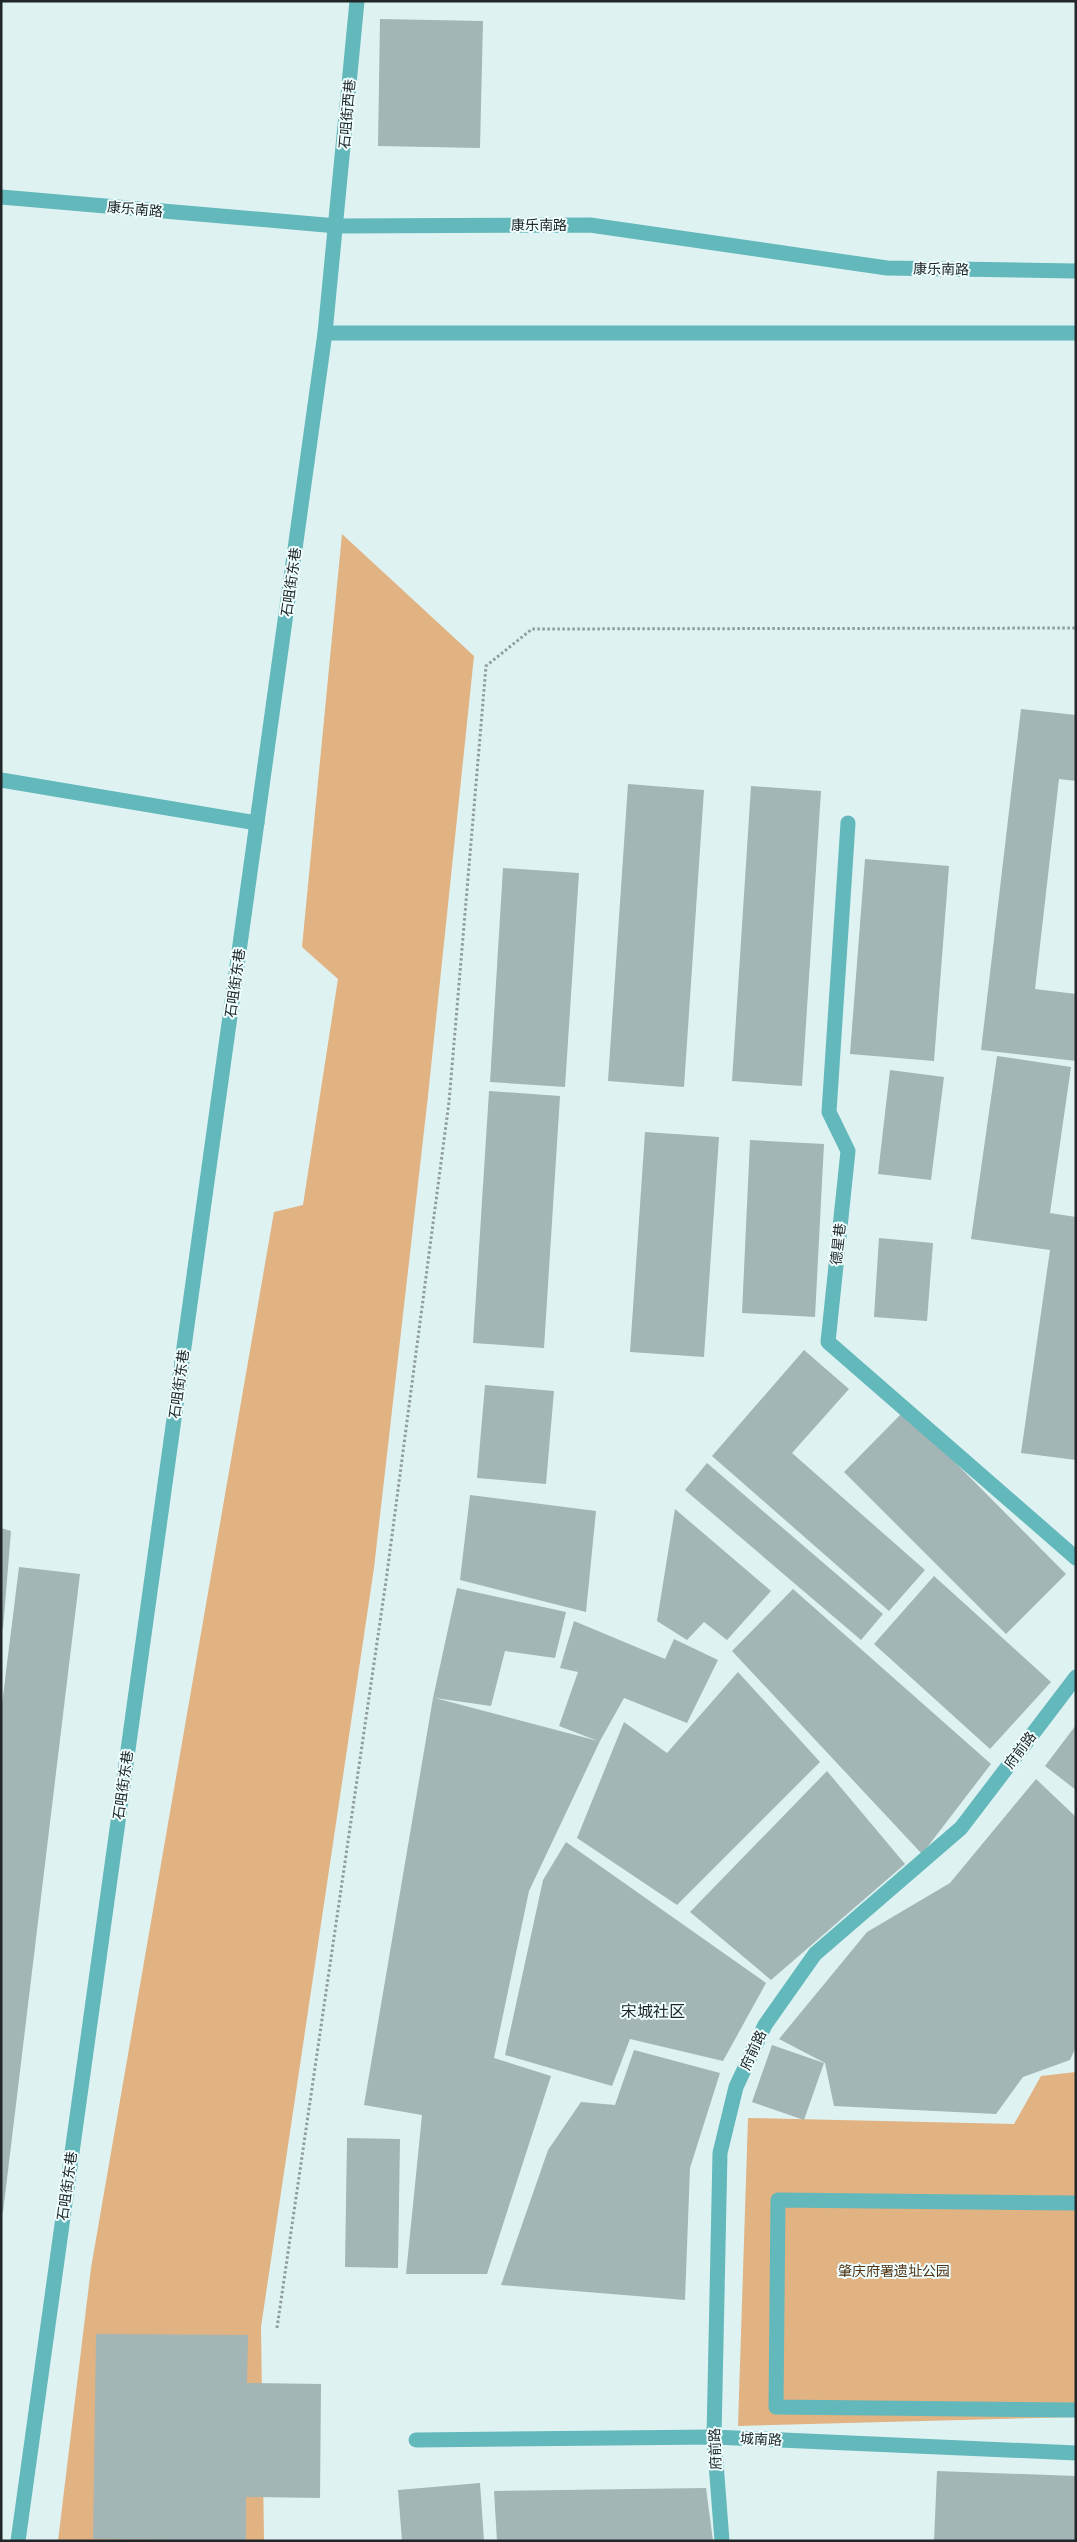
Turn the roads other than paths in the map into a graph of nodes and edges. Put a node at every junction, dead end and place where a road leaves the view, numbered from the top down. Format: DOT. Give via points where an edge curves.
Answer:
graph roads {
  1 [pos="357,1"];
  2 [pos="1,197"];
  3 [pos="337,226"];
  4 [pos="1076,271"];
  5 [pos="325,333"];
  6 [pos="1076,333"];
  7 [pos="1,780"];
  8 [pos="257,823"];
  9 [pos="848,823"];
  10 [pos="1076,1558"];
  11 [pos="1076,1677"];
  12 [pos="1076,2203"];
  13 [pos="1076,2410"];
  14 [pos="714,2436"];
  15 [pos="416,2440"];
  16 [pos="1076,2452"];
  17 [pos="18,2541"];
  18 [pos="722,2541"];
  1 -- 3 [label="street, 石咀街西巷"];
  2 -- 3 [label="street, 康乐南路"];
  3 -- 4 [label="street, 康乐南路" via="590,225 887,268"];
  3 -- 5 [label="street, 石咀街东巷"];
  5 -- 6 [label="street"];
  5 -- 8 [label="street, 石咀街东巷"];
  7 -- 8 [label="street"];
  8 -- 17 [label="street, 石咀街东巷"];
  9 -- 10 [label="street, 德星巷" via="828,1112 848,1151 828,1342"];
  11 -- 14 [label="street, 府前路" via="961,1828 814,1954 765,2026 736,2087 720,2153"];
  12 -- 13 [label="street" via="778,2200 776,2407"];
  14 -- 15 [label="street, 城南路"];
  14 -- 16 [label="street, 城南路"];
  14 -- 18 [label="street, 府前路"];
}
